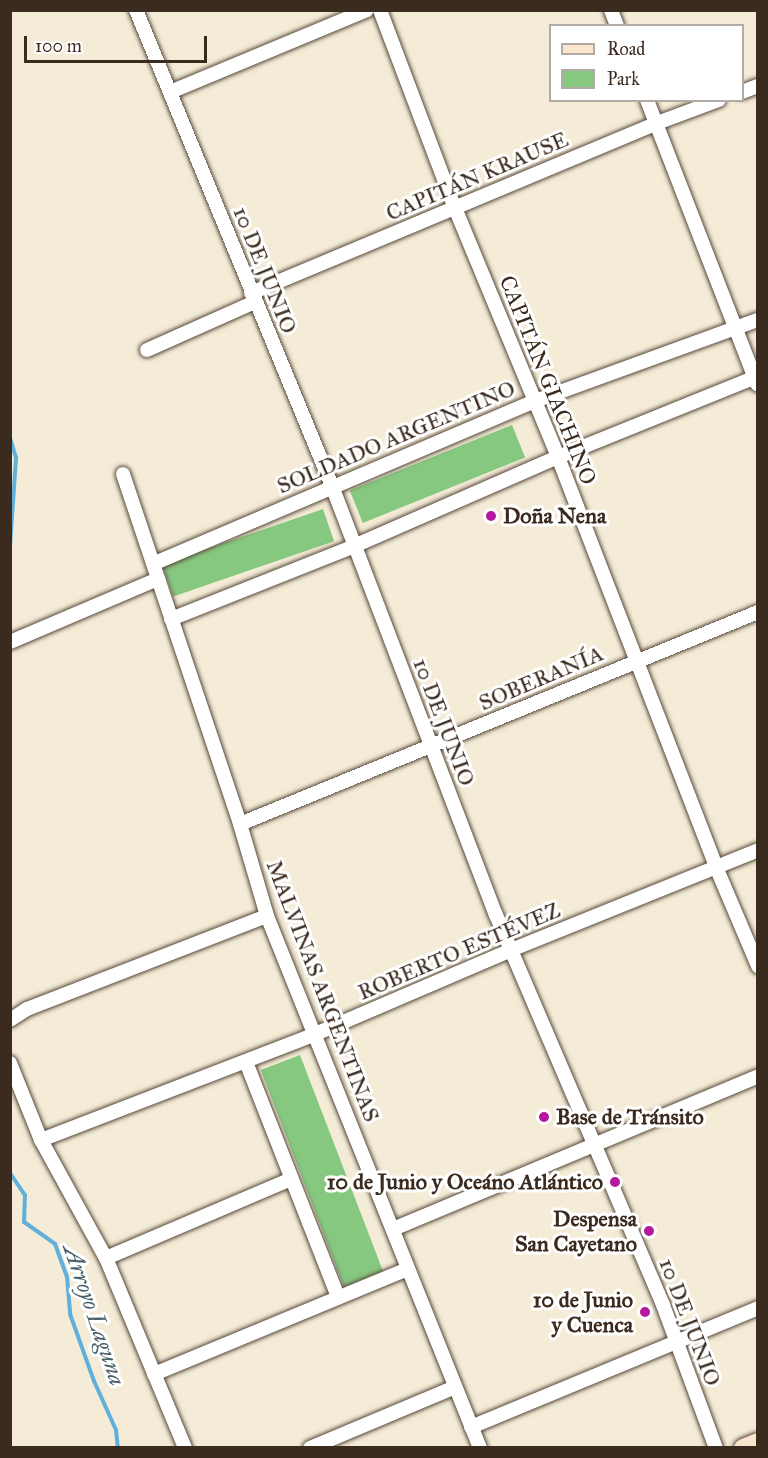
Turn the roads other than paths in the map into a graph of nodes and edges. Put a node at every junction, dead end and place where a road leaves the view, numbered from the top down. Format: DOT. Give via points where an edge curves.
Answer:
graph roads {
  1 [pos="136,10"];
  2 [pos="367,10"];
  3 [pos="380,10"];
  4 [pos="170,92"];
  5 [pos="648,102"];
  6 [pos="714,102"];
  7 [pos="657,123"];
  8 [pos="455,208"];
  9 [pos="253,297"];
  10 [pos="758,320"];
  11 [pos="734,329"];
  12 [pos="147,350"];
  13 [pos="756,379"];
  14 [pos="535,401"];
  15 [pos="558,457"];
  16 [pos="123,474"];
  17 [pos="332,486"];
  18 [pos="354,546"];
  19 [pos="155,563"];
  20 [pos="158,579"];
  21 [pos="758,612"];
  22 [pos="171,618"];
  23 [pos="10,642"];
  24 [pos="636,662"];
  25 [pos="432,747"];
  26 [pos="240,824"];
  27 [pos="758,850"];
  28 [pos="716,867"];
  29 [pos="267,916"];
  30 [pos="511,950"];
  31 [pos="758,966"];
  32 [pos="10,1020"];
  33 [pos="313,1035"];
  34 [pos="246,1062"];
  35 [pos="10,1063"];
  36 [pos="758,1076"];
  37 [pos="41,1140"];
  38 [pos="594,1143"];
  39 [pos="291,1179"];
  40 [pos="393,1229"];
  41 [pos="106,1258"];
  42 [pos="407,1269"];
  43 [pos="338,1297"];
  44 [pos="758,1308"];
  45 [pos="676,1343"];
  46 [pos="154,1374"];
  47 [pos="454,1387"];
  48 [pos="471,1426"];
  49 [pos="758,1442"];
  50 [pos="185,1448"];
  51 [pos="310,1448"];
  52 [pos="480,1448"];
  53 [pos="716,1448"];
  54 [pos="743,1448"];
  1 -- 4 [label="street, 10 DE JUNIO"];
  2 -- 4 [label="street"];
  3 -- 8 [label="street, CAPITÁN GIACHINO"];
  4 -- 9 [label="street, 10 DE JUNIO"];
  5 -- 7 [label="street"];
  6 -- 7 [label="street, CAPITÁN KRAUSE"];
  7 -- 8 [label="street, CAPITÁN KRAUSE"];
  7 -- 11 [label="street"];
  8 -- 9 [label="street, CAPITÁN KRAUSE"];
  8 -- 14 [label="street, CAPITÁN GIACHINO"];
  9 -- 12 [label="street, CAPITÁN KRAUSE"];
  9 -- 17 [label="street, 10 DE JUNIO"];
  10 -- 11 [label="street, SOLDADO ARGENTINO"];
  11 -- 13 [label="street"];
  11 -- 14 [label="street, SOLDADO ARGENTINO"];
  13 -- 15 [label="street"];
  14 -- 15 [label="street, CAPITÁN GIACHINO"];
  14 -- 17 [label="street, SOLDADO ARGENTINO"];
  15 -- 18 [label="street"];
  15 -- 24 [label="street, CAPITÁN GIACHINO"];
  16 -- 19 [label="street, MALVINAS ARGENTINAS"];
  17 -- 18 [label="street, 10 DE JUNIO"];
  17 -- 19 [label="street, SOLDADO ARGENTINO"];
  18 -- 22 [label="street"];
  18 -- 25 [label="street, 10 DE JUNIO"];
  19 -- 20 [label="street, MALVINAS ARGENTINAS"];
  20 -- 22 [label="street, MALVINAS ARGENTINAS"];
  20 -- 23 [label="street"];
  21 -- 24 [label="street, SOBERANÍA"];
  22 -- 26 [label="street, MALVINAS ARGENTINAS"];
  24 -- 25 [label="street, SOBERANÍA"];
  24 -- 28 [label="street, CAPITÁN GIACHINO"];
  25 -- 26 [label="street, SOBERANÍA"];
  25 -- 30 [label="street, 10 DE JUNIO"];
  26 -- 29 [label="street, MALVINAS ARGENTINAS"];
  27 -- 28 [label="street, ROBERTO ESTÉVEZ"];
  28 -- 30 [label="street, ROBERTO ESTÉVEZ"];
  28 -- 31 [label="street, CAPITÁN GIACHINO"];
  29 -- 32 [label="street" via="27,1009"];
  29 -- 33 [label="street, MALVINAS ARGENTINAS"];
  30 -- 33 [label="street, ROBERTO ESTÉVEZ"];
  30 -- 38 [label="street, 10 DE JUNIO"];
  33 -- 34 [label="street, ROBERTO ESTÉVEZ"];
  33 -- 40 [label="street, MALVINAS ARGENTINAS"];
  34 -- 37 [label="street, ROBERTO ESTÉVEZ"];
  34 -- 39 [label="street"];
  35 -- 37 [label="street"];
  36 -- 38 [label="street"];
  37 -- 41 [label="street"];
  38 -- 40 [label="street"];
  38 -- 45 [label="street, 10 DE JUNIO"];
  39 -- 41 [label="street"];
  39 -- 43 [label="street"];
  40 -- 42 [label="street, MALVINAS ARGENTINAS"];
  41 -- 46 [label="street"];
  42 -- 43 [label="street"];
  42 -- 47 [label="street, MALVINAS ARGENTINAS"];
  43 -- 46 [label="street"];
  44 -- 45 [label="street"];
  45 -- 48 [label="street"];
  45 -- 53 [label="street, 10 DE JUNIO"];
  46 -- 50 [label="street"];
  47 -- 48 [label="street, MALVINAS ARGENTINAS"];
  47 -- 51 [label="street"];
  48 -- 52 [label="street, MALVINAS ARGENTINAS"];
  49 -- 54 [label="main road"];
}
